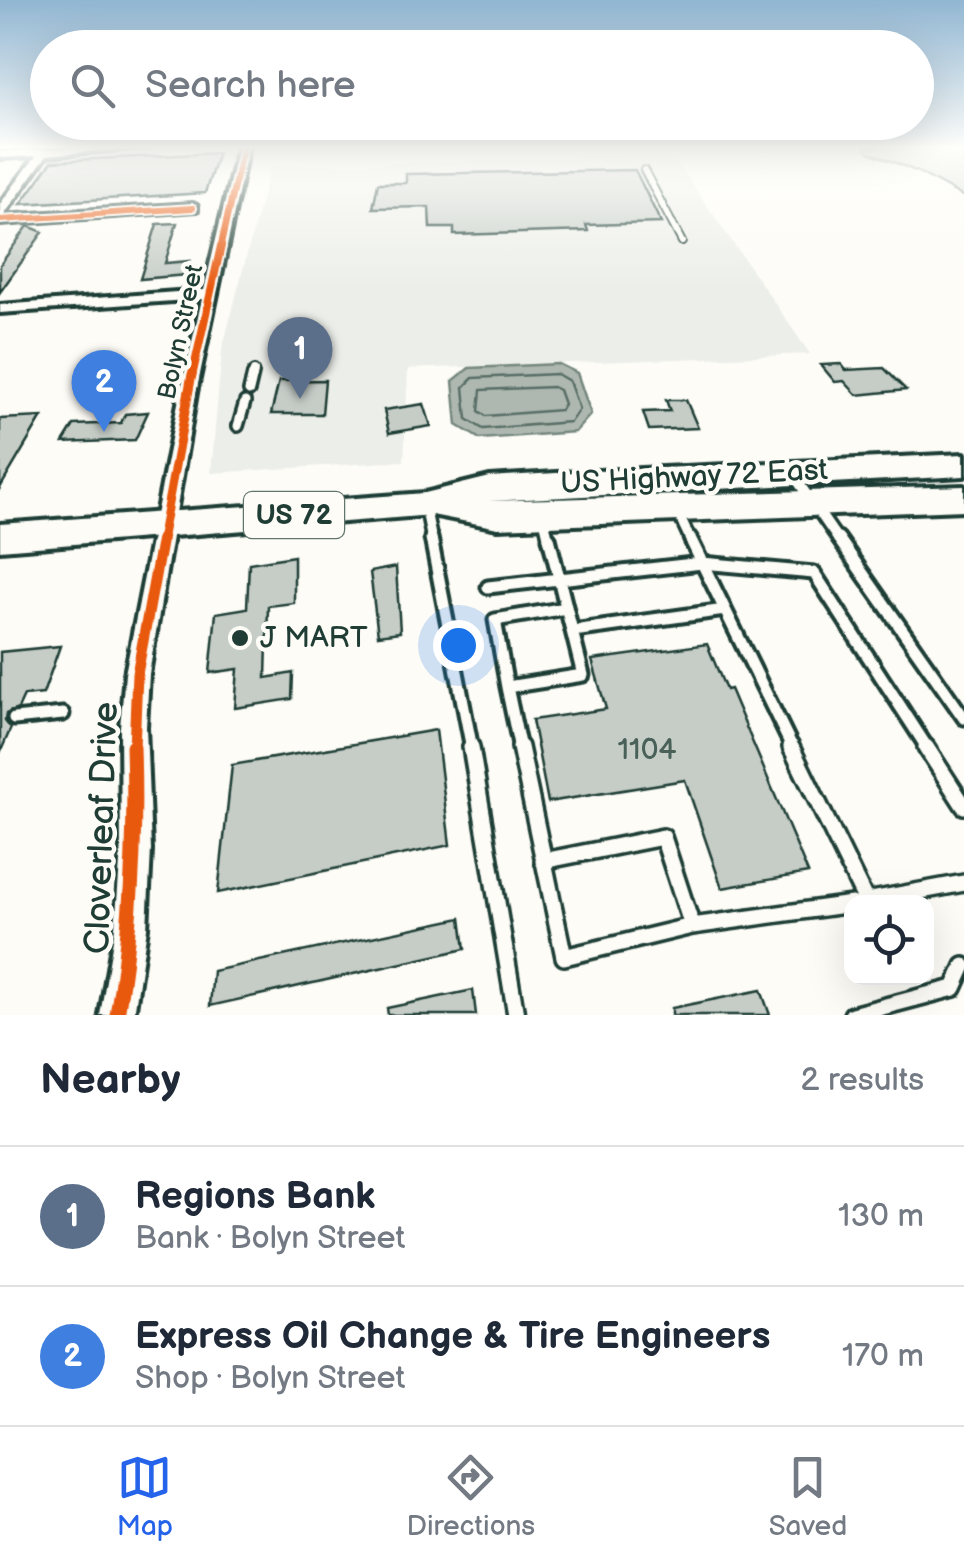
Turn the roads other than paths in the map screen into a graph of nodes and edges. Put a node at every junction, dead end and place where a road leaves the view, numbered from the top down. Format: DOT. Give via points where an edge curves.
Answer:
graph roads {
  1 [pos="15,194"];
  2 [pos="232,194"];
  3 [pos="657,194"];
  4 [pos="193,208"];
  5 [pos="0,216"];
  6 [pos="682,242"];
  7 [pos="210,294"];
  8 [pos="0,309"];
  9 [pos="254,371"];
  10 [pos="249,390"];
  11 [pos="245,402"];
  12 [pos="238,426"];
  13 [pos="964,464"];
  14 [pos="791,471"];
  15 [pos="631,495"];
  16 [pos="964,498"];
  17 [pos="813,503"];
  18 [pos="425,504"];
  19 [pos="676,508"];
  20 [pos="542,514"];
  21 [pos="164,526"];
  22 [pos="0,537"];
  23 [pos="702,563"];
  24 [pos="559,580"];
  25 [pos="488,588"];
  26 [pos="566,608"];
  27 [pos="725,610"];
  28 [pos="573,632"];
  29 [pos="507,687"];
  30 [pos="63,714"];
  31 [pos="964,718"];
  32 [pos="14,719"];
  33 [pos="964,806"];
  34 [pos="543,861"];
  35 [pos="964,883"];
  36 [pos="860,895"];
  37 [pos="900,895"];
  38 [pos="844,905"];
  39 [pos="692,926"];
  40 [pos="964,966"];
  41 [pos="117,1015"];
  42 [pos="516,1015"];
  43 [pos="852,1015"];
  1 -- 5 [label="street"];
  2 -- 7 [label="street, Bolyn Street"];
  3 -- 6 [label="lane"];
  4 -- 5 [label="street"];
  7 -- 8 [label="street"];
  7 -- 21 [label="street, Bolyn Street"];
  9 -- 10 [label="lane"];
  11 -- 12 [label="lane"];
  13 -- 14 [label="highway, US Highway 72 East / US 72"];
  14 -- 15 [label="highway, US Highway 72 East / US 72"];
  14 -- 17 [label="lane"];
  15 -- 18 [label="highway, US Highway 72 East / US 72" via="490,489"];
  15 -- 19 [label="highway, US Highway 72 East / US 72"];
  15 -- 20 [label="highway, US Highway 72 East / US 72"];
  16 -- 17 [label="highway, US Highway 72 East / US 72"];
  17 -- 19 [label="highway, US Highway 72 East / US 72"];
  17 -- 31 [label="lane"];
  18 -- 20 [label="highway, US Highway 72 East / US 72"];
  18 -- 21 [label="highway, US Highway 72 East / US 72"];
  18 -- 42 [label="lane"];
  19 -- 23 [label="lane"];
  20 -- 24 [label="lane"];
  21 -- 22 [label="highway, US Highway 72 East / US 72"];
  21 -- 41 [label="street, Cloverleaf Drive" via="137,674 131,928"];
  23 -- 24 [label="lane"];
  23 -- 27 [label="lane"];
  23 -- 33 [label="lane" via="814,573"];
  24 -- 25 [label="lane"];
  24 -- 26 [label="lane"];
  26 -- 28 [label="lane"];
  26 -- 29 [label="lane" via="495,620"];
  27 -- 28 [label="lane"];
  27 -- 36 [label="lane"];
  28 -- 29 [label="lane" via="583,674"];
  29 -- 34 [label="lane"];
  30 -- 32 [label="lane"];
  34 -- 39 [label="lane" via="663,837"];
  34 -- 39 [label="lane" via="564,957"];
  35 -- 37 [label="lane"];
  38 -- 39 [label="lane"];
  40 -- 43 [label="lane" via="954,988"];
}
